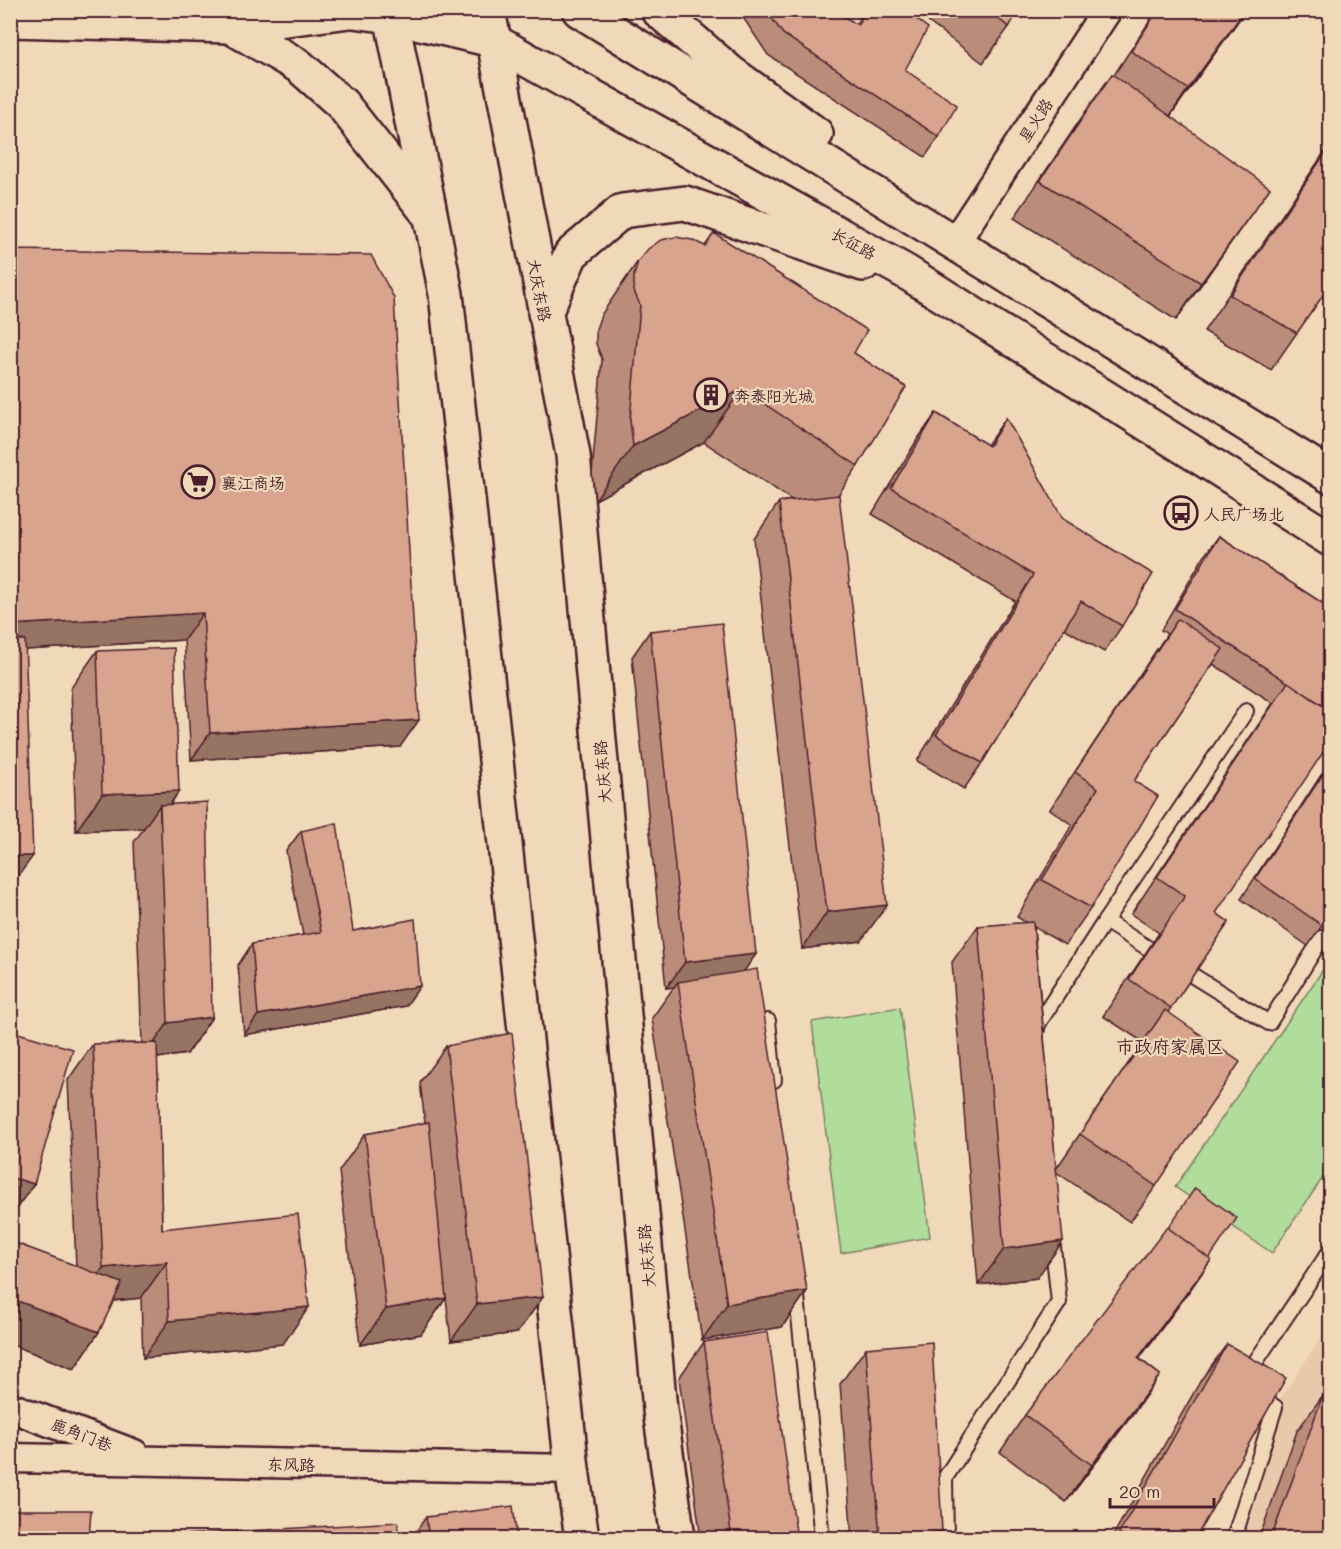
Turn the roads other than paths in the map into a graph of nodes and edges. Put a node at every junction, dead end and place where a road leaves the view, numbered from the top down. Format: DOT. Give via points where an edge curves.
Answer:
graph roads {
  1 [pos="579,10"];
  2 [pos="658,10"];
  3 [pos="1107,10"];
  4 [pos="348,11"];
  5 [pos="390,13"];
  6 [pos="10,20"];
  7 [pos="490,25"];
  8 [pos="230,26"];
  9 [pos="431,217"];
  10 [pos="963,230"];
  11 [pos="906,272"];
  12 [pos="545,313"];
  13 [pos="1101,334"];
  14 [pos="1330,476"];
  15 [pos="1330,539"];
  16 [pos="1246,711"];
  17 [pos="1105,921"];
  18 [pos="1330,944"];
  19 [pos="768,1021"];
  20 [pos="1034,1046"];
  21 [pos="775,1091"];
  22 [pos="1050,1220"];
  23 [pos="1330,1251"];
  24 [pos="794,1268"];
  25 [pos="10,1407"];
  26 [pos="10,1458"];
  27 [pos="153,1461"];
  28 [pos="572,1470"];
  29 [pos="582,1539"];
  30 [pos="678,1539"];
  31 [pos="822,1539"];
  32 [pos="946,1539"];
  33 [pos="1234,1539"];
  1 -- 13 [label="main road"];
  2 -- 10 [label="main road" via="731,73 850,158"];
  3 -- 10 [label="street, 星火路"];
  4 -- 5 [label="main road, 长征路"];
  4 -- 8 [label="main road, 长征路"];
  5 -- 7 [label="main road, 长征路"];
  5 -- 9 [label="main road"];
  6 -- 8 [label="main road, 长征路"];
  7 -- 11 [label="main road, 长征路"];
  7 -- 12 [label="main road, 大庆东路"];
  8 -- 9 [label="main road" via="299,66 342,104"];
  9 -- 28 [label="main road" via="447,294"];
  10 -- 13 [label="main road" via="1059,290"];
  11 -- 12 [label="main road" via="856,263 685,203 621,211 572,254"];
  11 -- 15 [label="main road, 长征路"];
  12 -- 30 [label="main road, 大庆东路" via="573,455 659,1398"];
  13 -- 14 [label="main road"];
  16 -- 17 [label="lane"];
  17 -- 18 [label="lane" via="1269,1023 1322,938"];
  17 -- 20 [label="lane" via="1038,1024"];
  19 -- 21 [label="lane"];
  22 -- 32 [label="lane" via="1059,1302 945,1478"];
  23 -- 33 [label="lane" via="1240,1385 1275,1407"];
  24 -- 31 [label="lane"];
  25 -- 27 [label="street, 鹿角门巷"];
  26 -- 27 [label="street, 东风路"];
  27 -- 28 [label="street, 东风路"];
  28 -- 29 [label="main road"];
}
